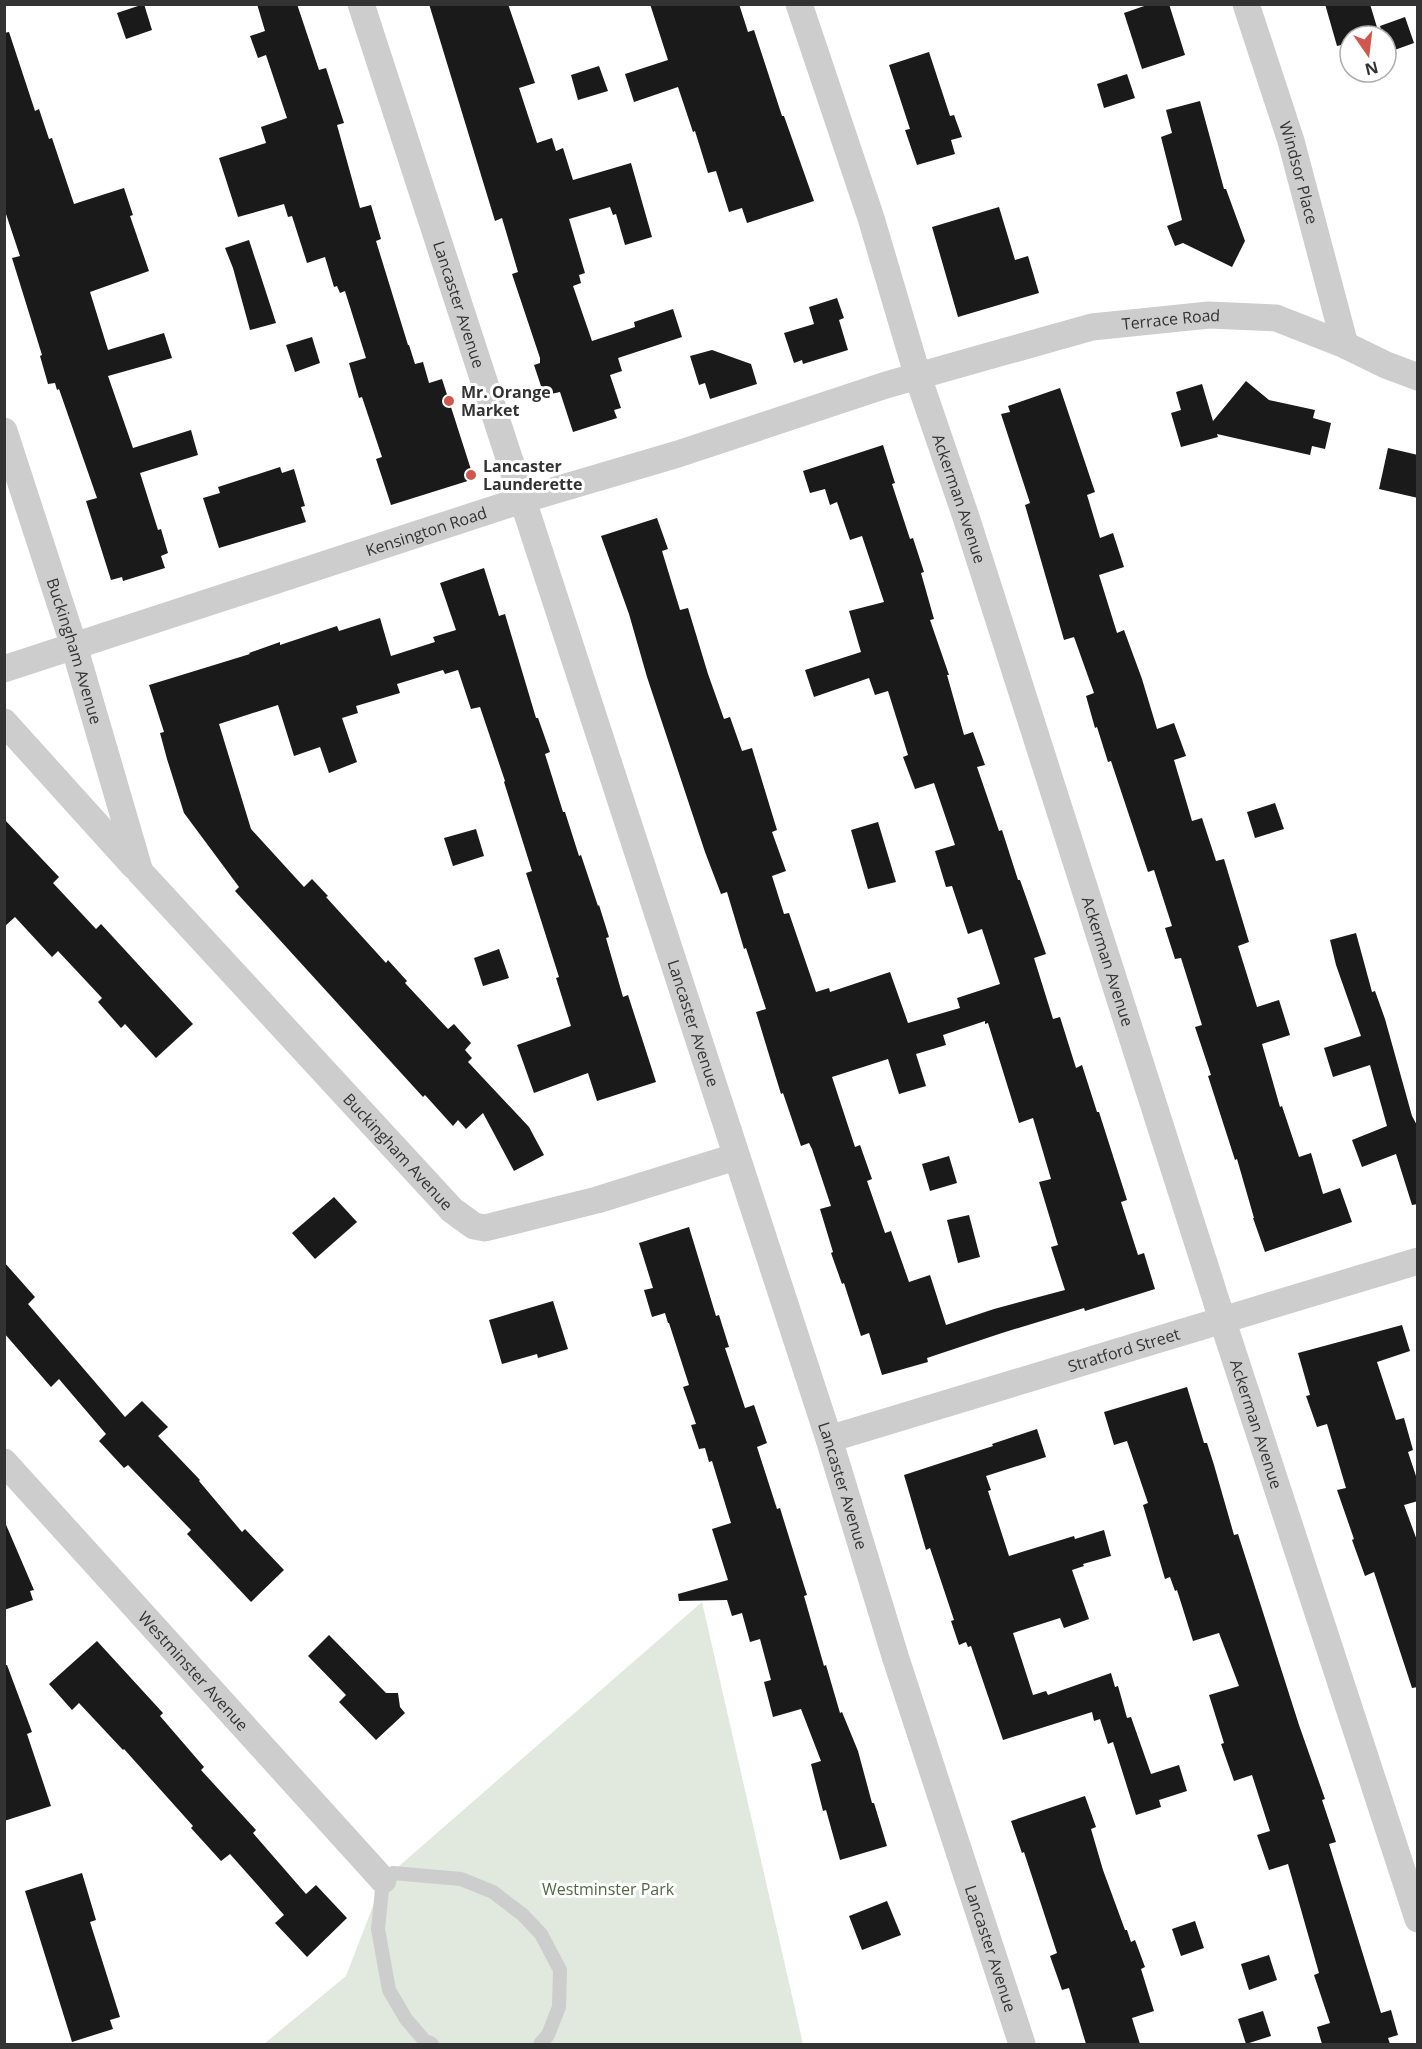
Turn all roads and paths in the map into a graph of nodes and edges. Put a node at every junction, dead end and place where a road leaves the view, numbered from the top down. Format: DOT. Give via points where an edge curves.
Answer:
graph roads {
  1 [pos="362,4"];
  2 [pos="799,4"];
  3 [pos="1246,4"];
  4 [pos="1345,345"];
  5 [pos="918,377"];
  6 [pos="1418,377"];
  7 [pos="4,431"];
  8 [pos="522,500"];
  9 [pos="74,646"];
  10 [pos="4,669"];
  11 [pos="4,722"];
  12 [pos="140,872"];
  13 [pos="735,1157"];
  14 [pos="1418,1261"];
  15 [pos="1222,1319"];
  16 [pos="829,1439"];
  17 [pos="4,1462"];
  18 [pos="383,1880"];
  19 [pos="1418,1919"];
  20 [pos="432,2044"];
  21 [pos="540,2044"];
  22 [pos="1022,2044"];
  1 -- 8 [label="street, Lancaster Avenue"];
  2 -- 5 [label="street, Ackerman Avenue" via="871,218"];
  3 -- 4 [label="street, Windsor Place" via="1291,141"];
  4 -- 5 [label="street, Terrace Road" via="1276,318 1209,315 1092,327"];
  4 -- 6 [label="street, Terrace Road"];
  5 -- 8 [label="street, Kensington Road"];
  5 -- 15 [label="street, Ackerman Avenue"];
  7 -- 9 [label="street, Buckingham Avenue"];
  8 -- 9 [label="street, Kensington Road"];
  8 -- 13 [label="street, Lancaster Avenue"];
  9 -- 10 [label="street, Kensington Road"];
  9 -- 12 [label="street, Buckingham Avenue"];
  11 -- 12 [label="street, Buckingham Avenue"];
  12 -- 13 [label="street, Buckingham Avenue" via="452,1210 474,1226 485,1228 597,1200"];
  13 -- 16 [label="street, Lancaster Avenue"];
  14 -- 15 [label="street, Stratford Street"];
  15 -- 16 [label="street, Stratford Street"];
  15 -- 19 [label="street, Ackerman Avenue"];
  16 -- 22 [label="street, Lancaster Avenue" via="896,1659"];
  17 -- 18 [label="street, Westminster Avenue"];
  18 -- 20 [label="lane" via="378,1929 389,1990 406,2019"];
  18 -- 21 [label="lane" via="393,1874 461,1879 493,1893 523,1914 541,1934 560,1970 559,2007 548,2035"];
}
